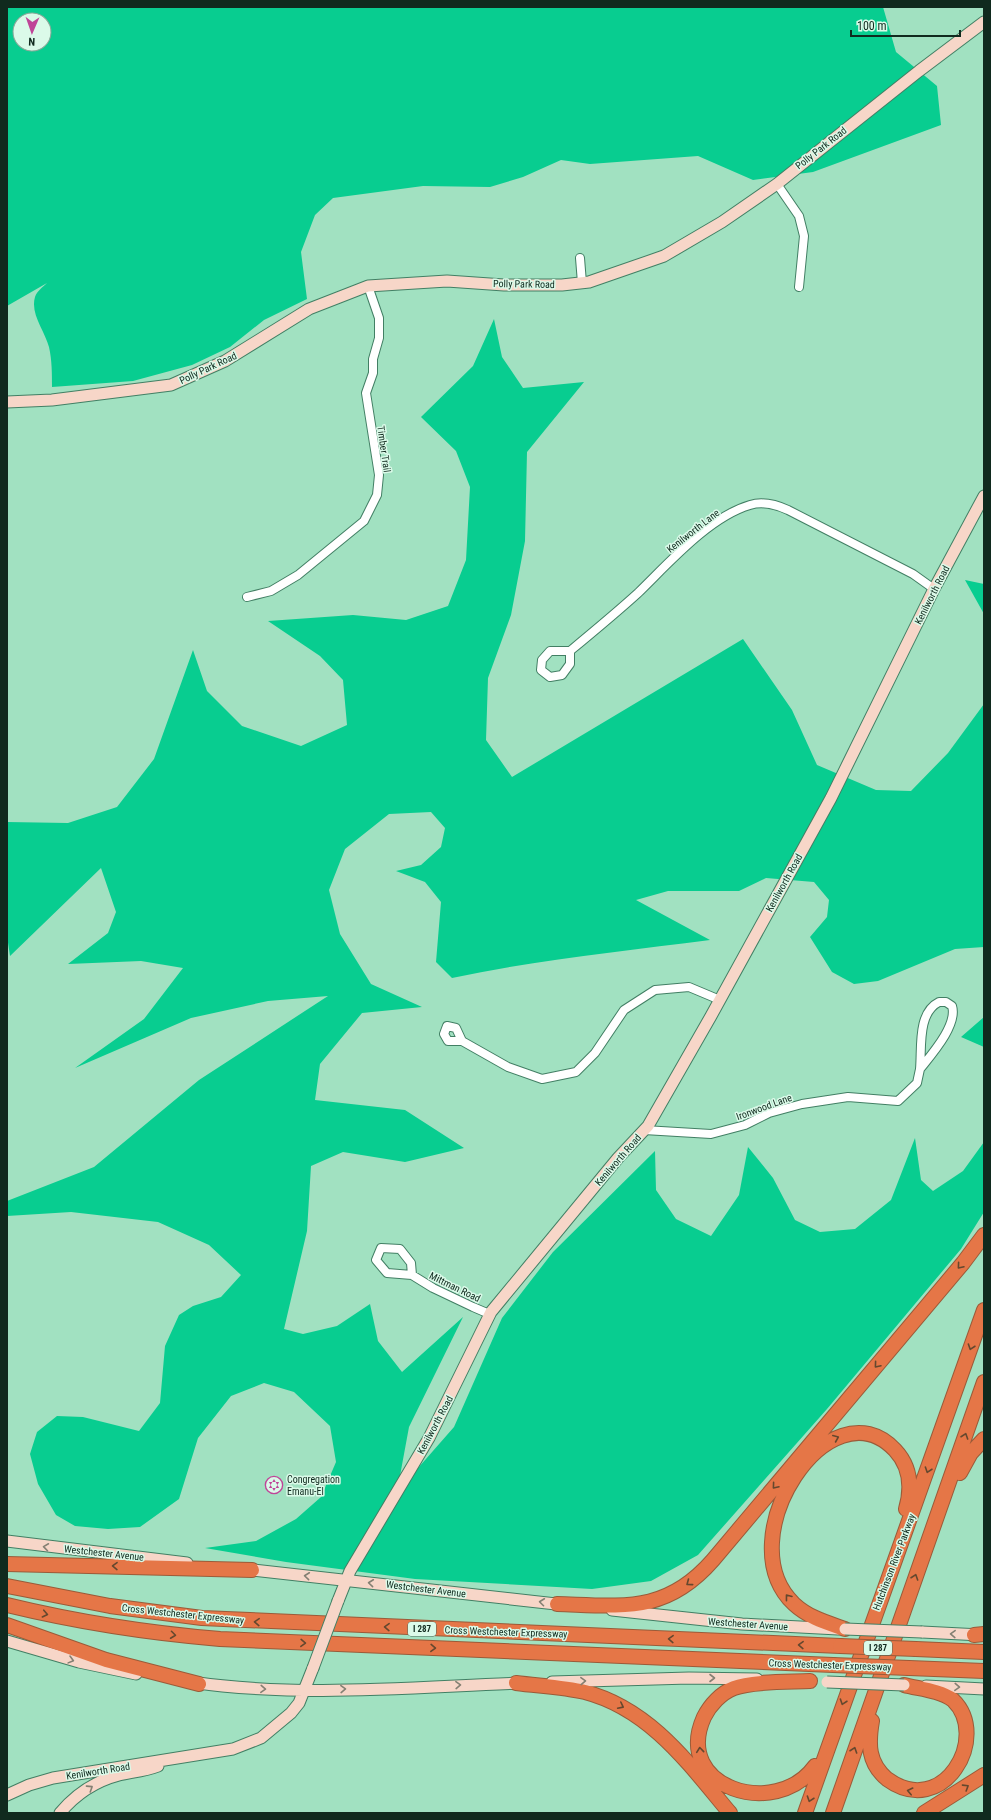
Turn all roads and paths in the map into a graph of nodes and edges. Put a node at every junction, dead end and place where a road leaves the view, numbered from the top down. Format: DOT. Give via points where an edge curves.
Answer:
graph roads {
  1 [pos="984,22"];
  2 [pos="777,184"];
  3 [pos="580,258"];
  4 [pos="582,283"];
  5 [pos="368,286"];
  6 [pos="799,287"];
  7 [pos="7,402"];
  8 [pos="984,496"];
  9 [pos="934,589"];
  10 [pos="247,597"];
  11 [pos="570,651"];
  12 [pos="720,1000"];
  13 [pos="462,1041"];
  14 [pos="920,1069"];
  15 [pos="644,1130"];
  16 [pos="984,1234"];
  17 [pos="412,1275"];
  18 [pos="984,1310"];
  19 [pos="491,1312"];
  20 [pos="984,1382"];
  21 [pos="984,1438"];
  22 [pos="929,1538"];
  23 [pos="7,1541"];
  24 [pos="7,1564"];
  25 [pos="252,1570"];
  26 [pos="890,1570"];
  27 [pos="346,1580"];
  28 [pos="7,1586"];
  29 [pos="557,1604"];
  30 [pos="7,1605"];
  31 [pos="7,1625"];
  32 [pos="846,1629"];
  33 [pos="981,1635"];
  34 [pos="7,1642"];
  35 [pos="984,1652"];
  36 [pos="984,1671"];
  37 [pos="881,1674"];
  38 [pos="810,1681"];
  39 [pos="516,1683"];
  40 [pos="199,1684"];
  41 [pos="904,1685"];
  42 [pos="984,1689"];
  43 [pos="304,1690"];
  44 [pos="836,1723"];
  45 [pos="191,1756"];
  46 [pos="984,1776"];
  47 [pos="7,1795"];
  48 [pos="60,1813"];
  49 [pos="730,1813"];
  50 [pos="805,1813"];
  51 [pos="832,1813"];
  52 [pos="924,1813"];
  1 -- 2 [label="street, Polly Park Road"];
  2 -- 4 [label="street, Polly Park Road" via="722,222 664,256"];
  2 -- 6 [label="street" via="799,216 804,236"];
  3 -- 4 [label="street"];
  4 -- 5 [label="street, Polly Park Road" via="538,286 447,281"];
  5 -- 7 [label="street, Polly Park Road" via="309,310 225,361 171,385 52,400"];
  5 -- 10 [label="street, Timber Trail" via="379,318 379,338 366,393 379,475 377,495 364,521 298,575 271,591"];
  8 -- 9 [label="street, Kenilworth Road"];
  9 -- 11 [label="street, Kenilworth Lane" via="913,574 788,510 778,506 751,505 726,517 704,532"];
  9 -- 12 [label="street, Kenilworth Road" via="831,798"];
  12 -- 13 [label="street" via="689,987 655,990 624,1010 595,1053 576,1072 542,1079 508,1067"];
  12 -- 15 [label="street, Kenilworth Road"];
  14 -- 14 [label="street, Ironwood Lane" via="940,1044 950,1023 952,1009 946,1002 934,1005 927,1012 924,1020"];
  14 -- 15 [label="street, Ironwood Lane" via="917,1083 898,1101 848,1098 802,1104 711,1134"];
  15 -- 19 [label="street, Kenilworth Road"];
  16 -- 29 [label="highway, one-way" via="694,1580 669,1596 641,1604"];
  17 -- 17 [label="street, Mittman Road" via="387,1273 376,1260 381,1248 400,1249 411,1263"];
  17 -- 19 [label="street, Mittman Road" via="473,1307 487,1313"];
  18 -- 26 [label="highway, Hutchinson River Parkway, one-way"];
  19 -- 27 [label="street, Kenilworth Road" via="429,1438"];
  22 -- 20 [label="highway, one-way"];
  21 -- 22 [label="highway" via="967,1458"];
  37 -- 22 [label="highway, one-way"];
  25 -- 23 [label="street, Westchester Avenue, one-way"];
  25 -- 24 [label="highway, one-way"];
  27 -- 25 [label="street, Westchester Avenue, one-way"];
  32 -- 26 [label="highway, one-way" via="808,1614 790,1600 776,1575 772,1548 776,1515 789,1486 813,1455 826,1443 840,1436 856,1433 877,1438 894,1449 907,1468 909,1497"];
  26 -- 44 [label="highway, Hutchinson River Parkway, one-way"];
  29 -- 27 [label="street, Westchester Avenue, one-way"];
  27 -- 43 [label="street, Kenilworth Road, bridge"];
  35 -- 28 [label="highway, Cross Westchester Expressway / I 287, one-way, bridge" via="209,1618 110,1606"];
  29 -- 32 [label="street, Westchester Avenue" via="729,1623"];
  30 -- 36 [label="highway, Cross Westchester Expressway / I 287, one-way, bridge" via="108,1626 214,1638"];
  31 -- 40 [label="highway" via="106,1660"];
  33 -- 32 [label="street, Westchester Avenue, one-way, bridge"];
  34 -- 40 [label="street, one-way" via="106,1668"];
  41 -- 37 [label="highway, one-way" via="952,1699 964,1711 972,1727 974,1745 966,1767 954,1781 936,1791 915,1792 900,1788 884,1777 873,1762 868,1741"];
  51 -- 37 [label="highway, one-way"];
  39 -- 38 [label="street, one-way" via="689,1678"];
  38 -- 41 [label="street, bridge"];
  44 -- 38 [label="highway, one-way" via="809,1777 794,1792 779,1800 755,1803 737,1799 717,1786 706,1772 699,1750 700,1730 705,1715 720,1696 744,1686"];
  43 -- 39 [label="street, one-way"];
  39 -- 49 [label="highway, one-way" via="584,1692 636,1714 663,1736"];
  40 -- 43 [label="street, one-way"];
  41 -- 42 [label="street, one-way"];
  43 -- 45 [label="street, Kenilworth Road" via="297,1707 261,1738 233,1749"];
  44 -- 50 [label="highway, Hutchinson River Parkway, one-way"];
  45 -- 47 [label="street, Kenilworth Road" via="39,1781"];
  48 -- 45 [label="street, Kenilworth Road, one-way" via="74,1798 105,1780"];
  52 -- 46 [label="highway, one-way"];
}
